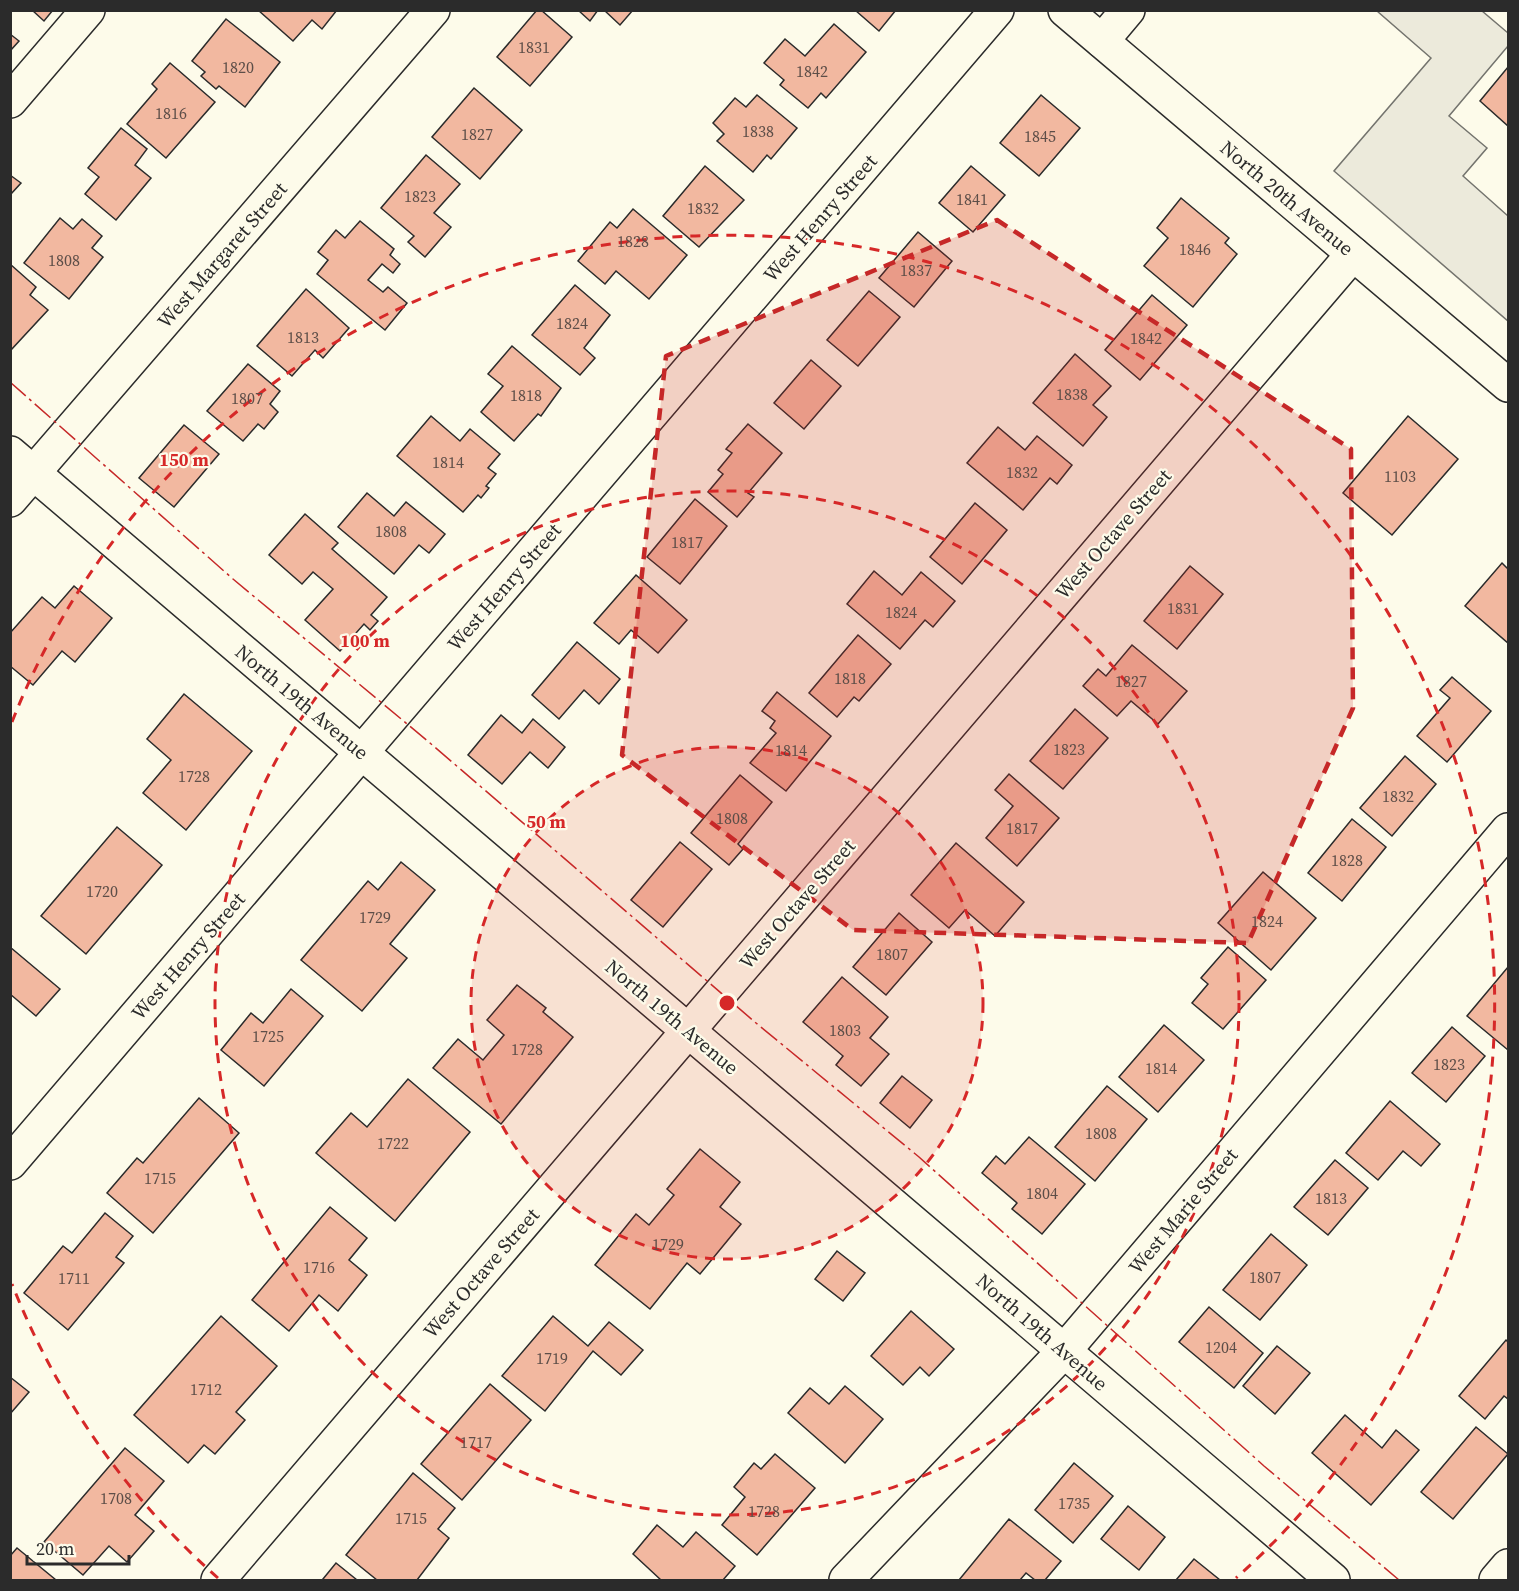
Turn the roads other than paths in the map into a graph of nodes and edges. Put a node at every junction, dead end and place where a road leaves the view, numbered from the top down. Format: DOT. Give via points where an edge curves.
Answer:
graph roads {
  1 [pos="88,10"];
  2 [pos="433,10"];
  3 [pos="997,10"];
  4 [pos="1065,10"];
  5 [pos="1128,10"];
  6 [pos="1102,41"];
  7 [pos="10,101"];
  8 [pos="1353,254"];
  9 [pos="1509,386"];
  10 [pos="22,463"];
  11 [pos="10,500"];
  12 [pos="362,753"];
  13 [pos="1509,830"];
  14 [pos="688,1031"];
  15 [pos="10,1163"];
  16 [pos="1064,1351"];
  17 [pos="1509,1566"];
  18 [pos="218,1581"];
  19 [pos="846,1581"];
  20 [pos="1333,1581"];
  21 [pos="1496,1581"];
  1 -- 7 [label="street"];
  2 -- 10 [label="street, West Margaret Street"];
  3 -- 12 [label="street, West Henry Street"];
  4 -- 6 [label="street, North 20th Avenue"];
  5 -- 6 [label="street"];
  6 -- 8 [label="street, North 20th Avenue"];
  8 -- 9 [label="street, North 20th Avenue"];
  8 -- 14 [label="street, West Octave Street"];
  10 -- 11 [label="street, West Margaret Street"];
  10 -- 12 [label="street, North 19th Avenue"];
  12 -- 14 [label="street, North 19th Avenue"];
  12 -- 15 [label="street, West Henry Street"];
  13 -- 16 [label="street, West Marie Street"];
  14 -- 16 [label="street, North 19th Avenue"];
  14 -- 18 [label="street, West Octave Street"];
  16 -- 19 [label="street, West Marie Street"];
  16 -- 20 [label="street, North 19th Avenue"];
  17 -- 21 [label="street"];
}
